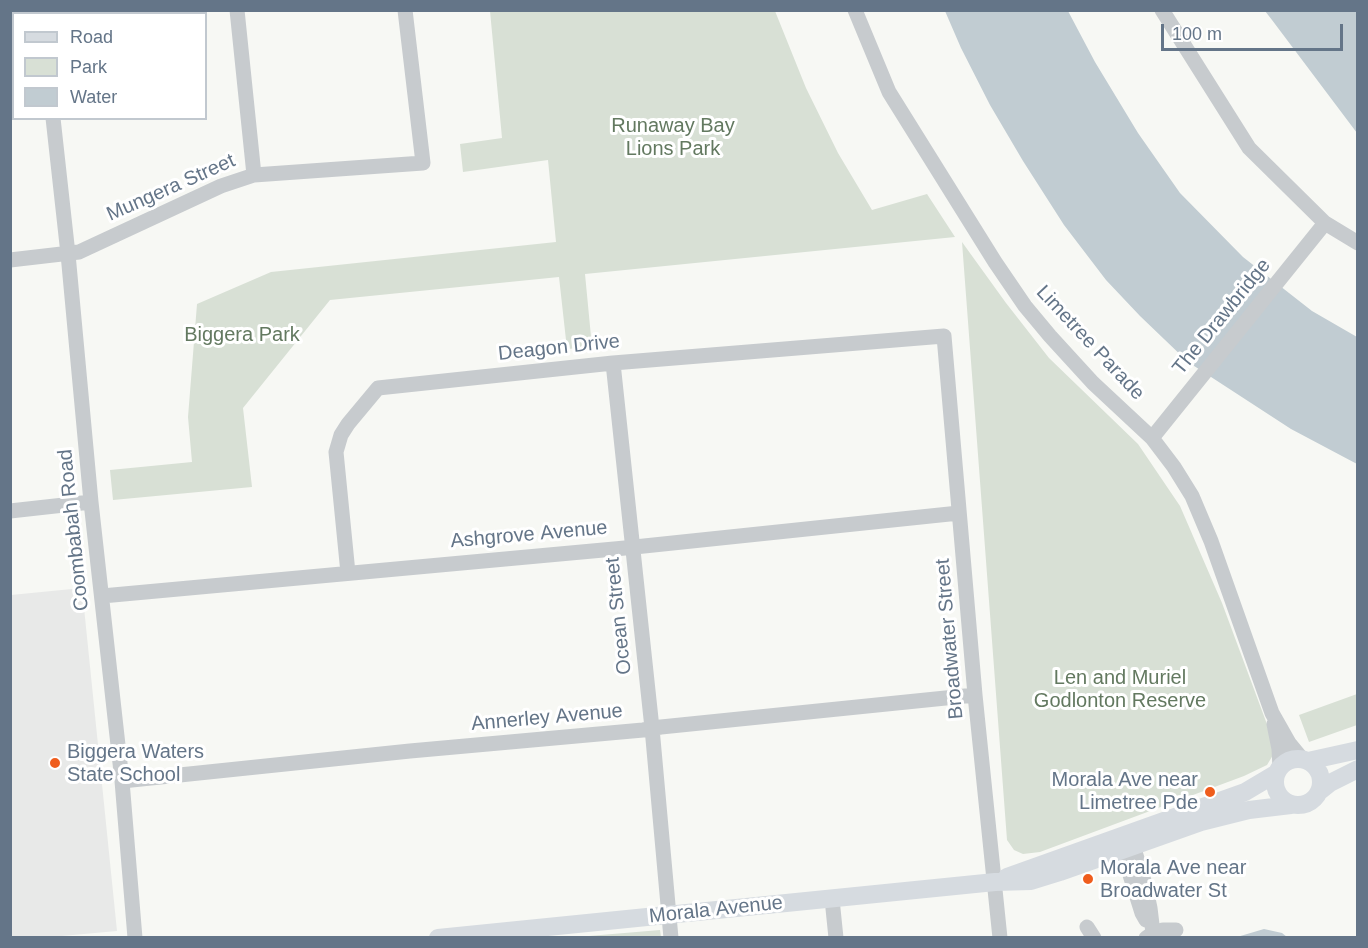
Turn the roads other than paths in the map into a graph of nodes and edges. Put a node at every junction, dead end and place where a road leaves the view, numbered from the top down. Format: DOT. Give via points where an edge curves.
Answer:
graph roads {
  1 [pos="237,10"];
  2 [pos="405,10"];
  3 [pos="855,10"];
  4 [pos="1162,10"];
  5 [pos="53,120"];
  6 [pos="254,175"];
  7 [pos="1325,223"];
  8 [pos="1358,243"];
  9 [pos="68,254"];
  10 [pos="10,261"];
  11 [pos="944,336"];
  12 [pos="613,363"];
  13 [pos="1152,438"];
  14 [pos="91,501"];
  15 [pos="10,511"];
  16 [pos="959,513"];
  17 [pos="633,547"];
  18 [pos="348,573"];
  19 [pos="102,596"];
  20 [pos="975,695"];
  21 [pos="1272,712"];
  22 [pos="652,728"];
  23 [pos="1358,750"];
  24 [pos="1305,760"];
  25 [pos="1358,769"];
  26 [pos="1278,770"];
  27 [pos="122,781"];
  28 [pos="1320,791"];
  29 [pos="1291,805"];
  30 [pos="1125,842"];
  31 [pos="995,882"];
  32 [pos="832,898"];
  33 [pos="669,915"];
  34 [pos="1176,930"];
  35 [pos="1150,935"];
  36 [pos="135,938"];
  37 [pos="438,938"];
  38 [pos="671,938"];
  39 [pos="836,938"];
  40 [pos="1000,938"];
  1 -- 6 [label="street"];
  2 -- 6 [label="street, Mungera Street" via="423,163"];
  3 -- 13 [label="street, Limetree Parade" via="889,92 1025,306 1093,383"];
  4 -- 7 [label="street" via="1249,148"];
  5 -- 9 [label="street, Coombabah Road"];
  6 -- 9 [label="street, Mungera Street"];
  7 -- 8 [label="street"];
  7 -- 13 [label="street, The Drawbridge"];
  9 -- 10 [label="street, Mungera Street"];
  9 -- 14 [label="street, Coombabah Road"];
  11 -- 12 [label="street, Deagon Drive"];
  11 -- 16 [label="street, Broadwater Street"];
  12 -- 17 [label="street, Ocean Street"];
  12 -- 18 [label="street, Deagon Drive" via="378,388 348,424 336,452"];
  13 -- 21 [label="street, Limetree Parade" via="1192,496"];
  14 -- 15 [label="street"];
  14 -- 19 [label="street, Coombabah Road"];
  16 -- 17 [label="street, Ashgrove Avenue"];
  16 -- 20 [label="street, Broadwater Street"];
  17 -- 18 [label="street, Ashgrove Avenue"];
  17 -- 22 [label="street, Ocean Street"];
  18 -- 19 [label="street, Ashgrove Avenue"];
  19 -- 27 [label="street, Coombabah Road"];
  20 -- 22 [label="street, Annerley Avenue"];
  20 -- 31 [label="street, Broadwater Street"];
  21 -- 24 [label="street, Limetree Parade" via="1289,743"];
  21 -- 26 [label="street, Limetree Parade" via="1279,749"];
  22 -- 27 [label="street, Annerley Avenue"];
  22 -- 33 [label="street, Ocean Street"];
  23 -- 24 [label="main road"];
  24 -- 26 [label="main road" via="1290,760"];
  24 -- 28 [label="main road" via="1321,777"];
  25 -- 28 [label="main road"];
  26 -- 29 [label="main road" via="1277,792"];
  26 -- 30 [label="main road, Morala Avenue" via="1245,792"];
  27 -- 36 [label="street, Coombabah Road"];
  28 -- 29 [label="main road" via="1311,802"];
  29 -- 30 [label="main road, Morala Avenue" via="1221,817"];
  30 -- 31 [label="main road, Morala Avenue" via="1040,878 1018,883"];
  30 -- 35 [label="street" via="1150,908"];
  31 -- 32 [label="main road, Morala Avenue"];
  31 -- 40 [label="street, Broadwater Street"];
  32 -- 33 [label="main road, Morala Avenue"];
  32 -- 39 [label="street"];
  33 -- 37 [label="main road, Morala Avenue"];
  33 -- 38 [label="street, Ocean Street"];
  34 -- 35 [label="street"];
}
